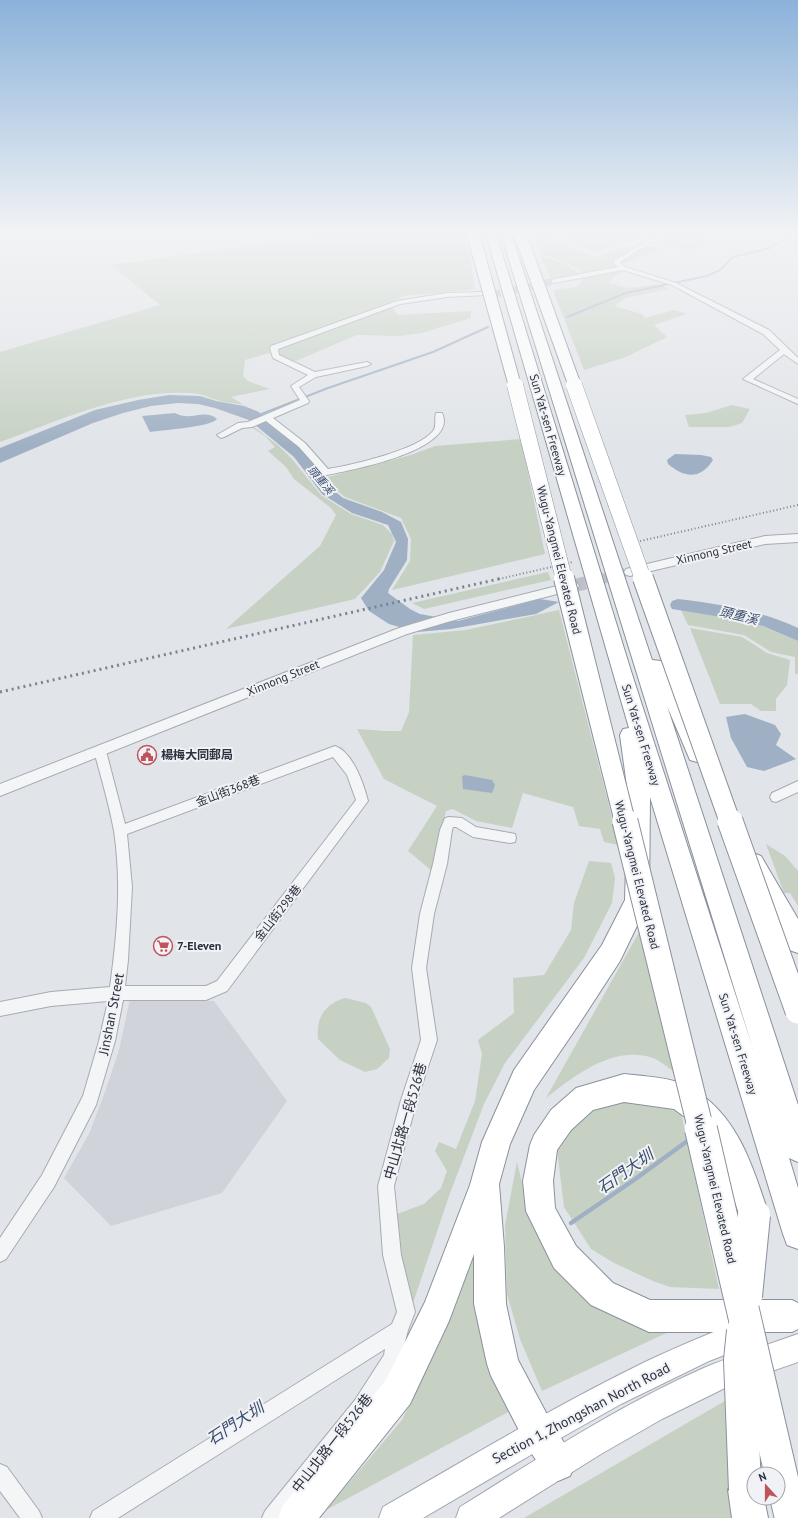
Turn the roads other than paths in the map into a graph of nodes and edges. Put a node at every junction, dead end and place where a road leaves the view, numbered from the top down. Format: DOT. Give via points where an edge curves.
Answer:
graph roads {
  1 [pos="391,305"];
  2 [pos="493,305"];
  3 [pos="512,305"];
  4 [pos="529,305"];
  5 [pos="545,305"];
  6 [pos="713,305"];
  7 [pos="784,351"];
  8 [pos="798,362"];
  9 [pos="367,364"];
  10 [pos="314,375"];
  11 [pos="798,402"];
  12 [pos="439,416"];
  13 [pos="265,418"];
  14 [pos="221,435"];
  15 [pos="798,538"];
  16 [pos="630,572"];
  17 [pos="573,586"];
  18 [pos="633,630"];
  19 [pos="621,671"];
  20 [pos="100,751"];
  21 [pos="335,751"];
  22 [pos="798,786"];
  23 [pos="0,790"];
  24 [pos="776,797"];
  25 [pos="120,831"];
  26 [pos="510,838"];
  27 [pos="798,942"];
  28 [pos="117,994"];
  29 [pos="0,1009"];
  30 [pos="798,1011"];
  31 [pos="798,1148"];
  32 [pos="484,1184"];
  33 [pos="798,1234"];
  34 [pos="0,1253"];
  35 [pos="744,1315"];
  36 [pos="744,1315"];
  37 [pos="744,1315"];
  38 [pos="744,1315"];
  39 [pos="795,1315"];
  40 [pos="399,1330"];
  41 [pos="798,1348"];
  42 [pos="539,1434"];
  43 [pos="558,1464"];
  44 [pos="0,1474"];
  45 [pos="746,1483"];
  46 [pos="32,1518"];
  47 [pos="100,1518"];
  48 [pos="272,1518"];
  49 [pos="296,1518"];
  50 [pos="394,1518"];
  51 [pos="471,1518"];
  52 [pos="791,1518"];
  1 -- 10 [label="street" via="274,348 276,356"];
  2 -- 52 [label="highway, Wugu-Yangmei Elevated Road, bridge" via="525,421 713,1177"];
  3 -- 19 [label="highway, Sun Yat-sen Freeway"];
  4 -- 18 [label="highway, Sun Yat-sen Freeway"];
  5 -- 30 [label="highway, bridge"];
  6 -- 7 [label="street" via="766,332"];
  7 -- 8 [label="street"];
  7 -- 11 [label="street" via="746,380"];
  9 -- 10 [label="street"];
  10 -- 13 [label="street" via="295,386 305,401"];
  12 -- 13 [label="street" via="437,433 416,447 345,470 326,472 302,445"];
  13 -- 14 [label="street" via="253,424 241,425"];
  15 -- 16 [label="street, Xinnong Street" via="765,540"];
  17 -- 20 [label="street, Xinnong Street" via="403,631"];
  18 -- 27 [label="highway" via="678,708 715,799"];
  18 -- 31 [label="highway, Sun Yat-sen Freeway"];
  19 -- 32 [label="highway" via="639,794 637,901 611,953 524,1080 496,1142"];
  19 -- 33 [label="highway, Sun Yat-sen Freeway"];
  20 -- 23 [label="street, Xinnong Street"];
  20 -- 25 [label="street, Jinshan Street"];
  21 -- 25 [label="street, 金山街368巷"];
  21 -- 28 [label="street, 金山街298巷" via="345,760 358,782 362,801 222,986 206,994"];
  22 -- 24 [label="street"];
  25 -- 28 [label="street, Jinshan Street" via="125,887"];
  26 -- 40 [label="street, 中山北路一段526巷" via="473,832 458,822 449,822 427,914 419,968 429,1040 409,1100 386,1186 392,1255 406,1312"];
  28 -- 29 [label="street, 金山街298巷" via="86,994 29,1001"];
  28 -- 34 [label="street, Jinshan Street" via="107,1041 90,1099 48,1181"];
  32 -- 42 [label="highway" via="490,1304 503,1364"];
  32 -- 49 [label="highway" via="442,1300 398,1392"];
  35 -- 45 [label="highway, bridge" via="740,1360"];
  36 -- 37 [label="highway, bridge" via="754,1215 735,1159 711,1123 680,1096 624,1088 586,1098 561,1120 544,1145 538,1181 542,1211 564,1257 602,1294 649,1316"];
  38 -- 39 [label="highway, bridge"];
  39 -- 42 [label="main road, Section 1, Zhongshan North Road" via="711,1346 638,1379"];
  40 -- 47 [label="street"];
  40 -- 48 [label="street, 中山北路一段526巷" via="392,1359 362,1407"];
  41 -- 43 [label="main road" via="717,1377 661,1403"];
  42 -- 43 [label="highway"];
  42 -- 50 [label="main road, Section 1, Zhongshan North Road"];
  43 -- 51 [label="main road"];
  44 -- 46 [label="street"];
}
